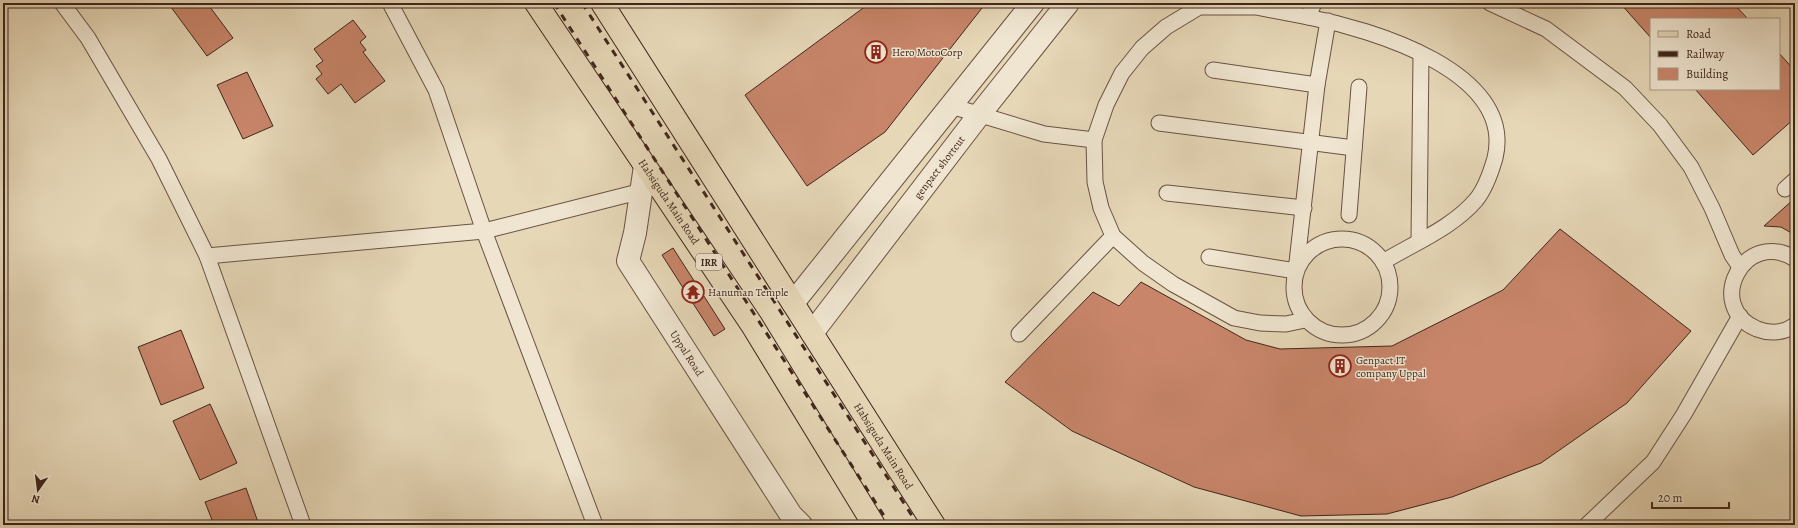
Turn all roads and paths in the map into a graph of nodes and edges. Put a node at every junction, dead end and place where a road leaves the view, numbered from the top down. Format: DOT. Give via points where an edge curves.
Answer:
graph roads {
  1 [pos="62,3"];
  2 [pos="390,3"];
  3 [pos="536,3"];
  4 [pos="602,3"];
  5 [pos="1033,3"];
  6 [pos="1068,3"];
  7 [pos="1314,3"];
  8 [pos="1490,3"];
  9 [pos="1195,5"];
  10 [pos="1246,5"];
  11 [pos="1508,7"];
  12 [pos="1308,18"];
  13 [pos="1328,21"];
  14 [pos="1421,54"];
  15 [pos="1213,70"];
  16 [pos="1317,86"];
  17 [pos="1359,87"];
  18 [pos="951,106"];
  19 [pos="979,115"];
  20 [pos="1159,123"];
  21 [pos="1094,140"];
  22 [pos="1311,142"];
  23 [pos="1354,148"];
  24 [pos="645,166"];
  25 [pos="642,191"];
  26 [pos="1167,193"];
  27 [pos="1304,208"];
  28 [pos="1349,215"];
  29 [pos="484,231"];
  30 [pos="1113,236"];
  31 [pos="1419,240"];
  32 [pos="207,256"];
  33 [pos="1209,257"];
  34 [pos="1795,259"];
  35 [pos="1383,262"];
  36 [pos="1740,268"];
  37 [pos="1296,272"];
  38 [pos="793,303"];
  39 [pos="1740,316"];
  40 [pos="1305,320"];
  41 [pos="1795,325"];
  42 [pos="812,333"];
  43 [pos="1019,334"];
  44 [pos="303,525"];
  45 [pos="595,525"];
  46 [pos="800,525"];
  47 [pos="874,525"];
  48 [pos="934,525"];
  49 [pos="1587,525"];
  1 -- 32 [label="lane" via="88,38 159,159"];
  2 -- 29 [label="lane" via="436,90"];
  3 -- 24 [label="main road, Habsiguda Main Road / IRR"];
  4 -- 38 [label="main road, Habsiguda Main Road"];
  5 -- 18 [label="street"];
  6 -- 19 [label="street, genpact shortcut"];
  7 -- 12 [label="lane"];
  8 -- 11 [label="lane"];
  9 -- 10 [label="lane"];
  9 -- 21 [label="lane" via="1142,48 1122,73 1106,105"];
  10 -- 12 [label="lane"];
  11 -- 36 [label="lane" via="1546,29 1625,88 1660,126 1691,167"];
  12 -- 13 [label="lane"];
  13 -- 14 [label="lane" via="1389,39"];
  13 -- 16 [label="lane"];
  14 -- 31 [label="lane"];
  14 -- 31 [label="lane" via="1446,67 1479,96 1495,123 1496,152 1477,199 1459,216"];
  15 -- 16 [label="lane"];
  16 -- 22 [label="lane"];
  17 -- 23 [label="lane"];
  18 -- 19 [label="lane"];
  18 -- 38 [label="street"];
  19 -- 21 [label="lane" via="1044,134"];
  19 -- 42 [label="street, genpact shortcut"];
  20 -- 22 [label="lane"];
  21 -- 30 [label="lane" via="1095,182 1101,208"];
  22 -- 23 [label="lane"];
  22 -- 27 [label="lane"];
  23 -- 28 [label="lane"];
  24 -- 25 [label="street, Uppal Road"];
  24 -- 47 [label="main road, Habsiguda Main Road / IRR" via="752,325"];
  25 -- 29 [label="lane"];
  25 -- 46 [label="street, Uppal Road" via="628,261 791,515"];
  26 -- 27 [label="lane"];
  27 -- 37 [label="lane"];
  29 -- 32 [label="lane"];
  29 -- 45 [label="lane"];
  30 -- 40 [label="lane" via="1167,280 1234,318 1286,324"];
  30 -- 43 [label="lane"];
  31 -- 35 [label="lane"];
  32 -- 44 [label="lane"];
  33 -- 37 [label="lane"];
  34 -- 36 [label="lane" via="1776,251 1762,252 1750,258"];
  35 -- 37 [label="lane" via="1367,246 1353,240 1338,239 1323,242 1310,251 1300,262"];
  35 -- 40 [label="lane" via="1391,284 1390,299 1384,313 1374,324 1361,332 1339,336 1317,329"];
  36 -- 39 [label="lane" via="1731,291 1733,304"];
  37 -- 40 [label="lane" via="1293,292 1297,307"];
  38 -- 42 [label="main road, Habsiguda Main Road"];
  39 -- 41 [label="lane" via="1749,326 1762,331 1776,332"];
  39 -- 49 [label="lane" via="1684,414 1653,462"];
  42 -- 48 [label="main road, Habsiguda Main Road"];
}
